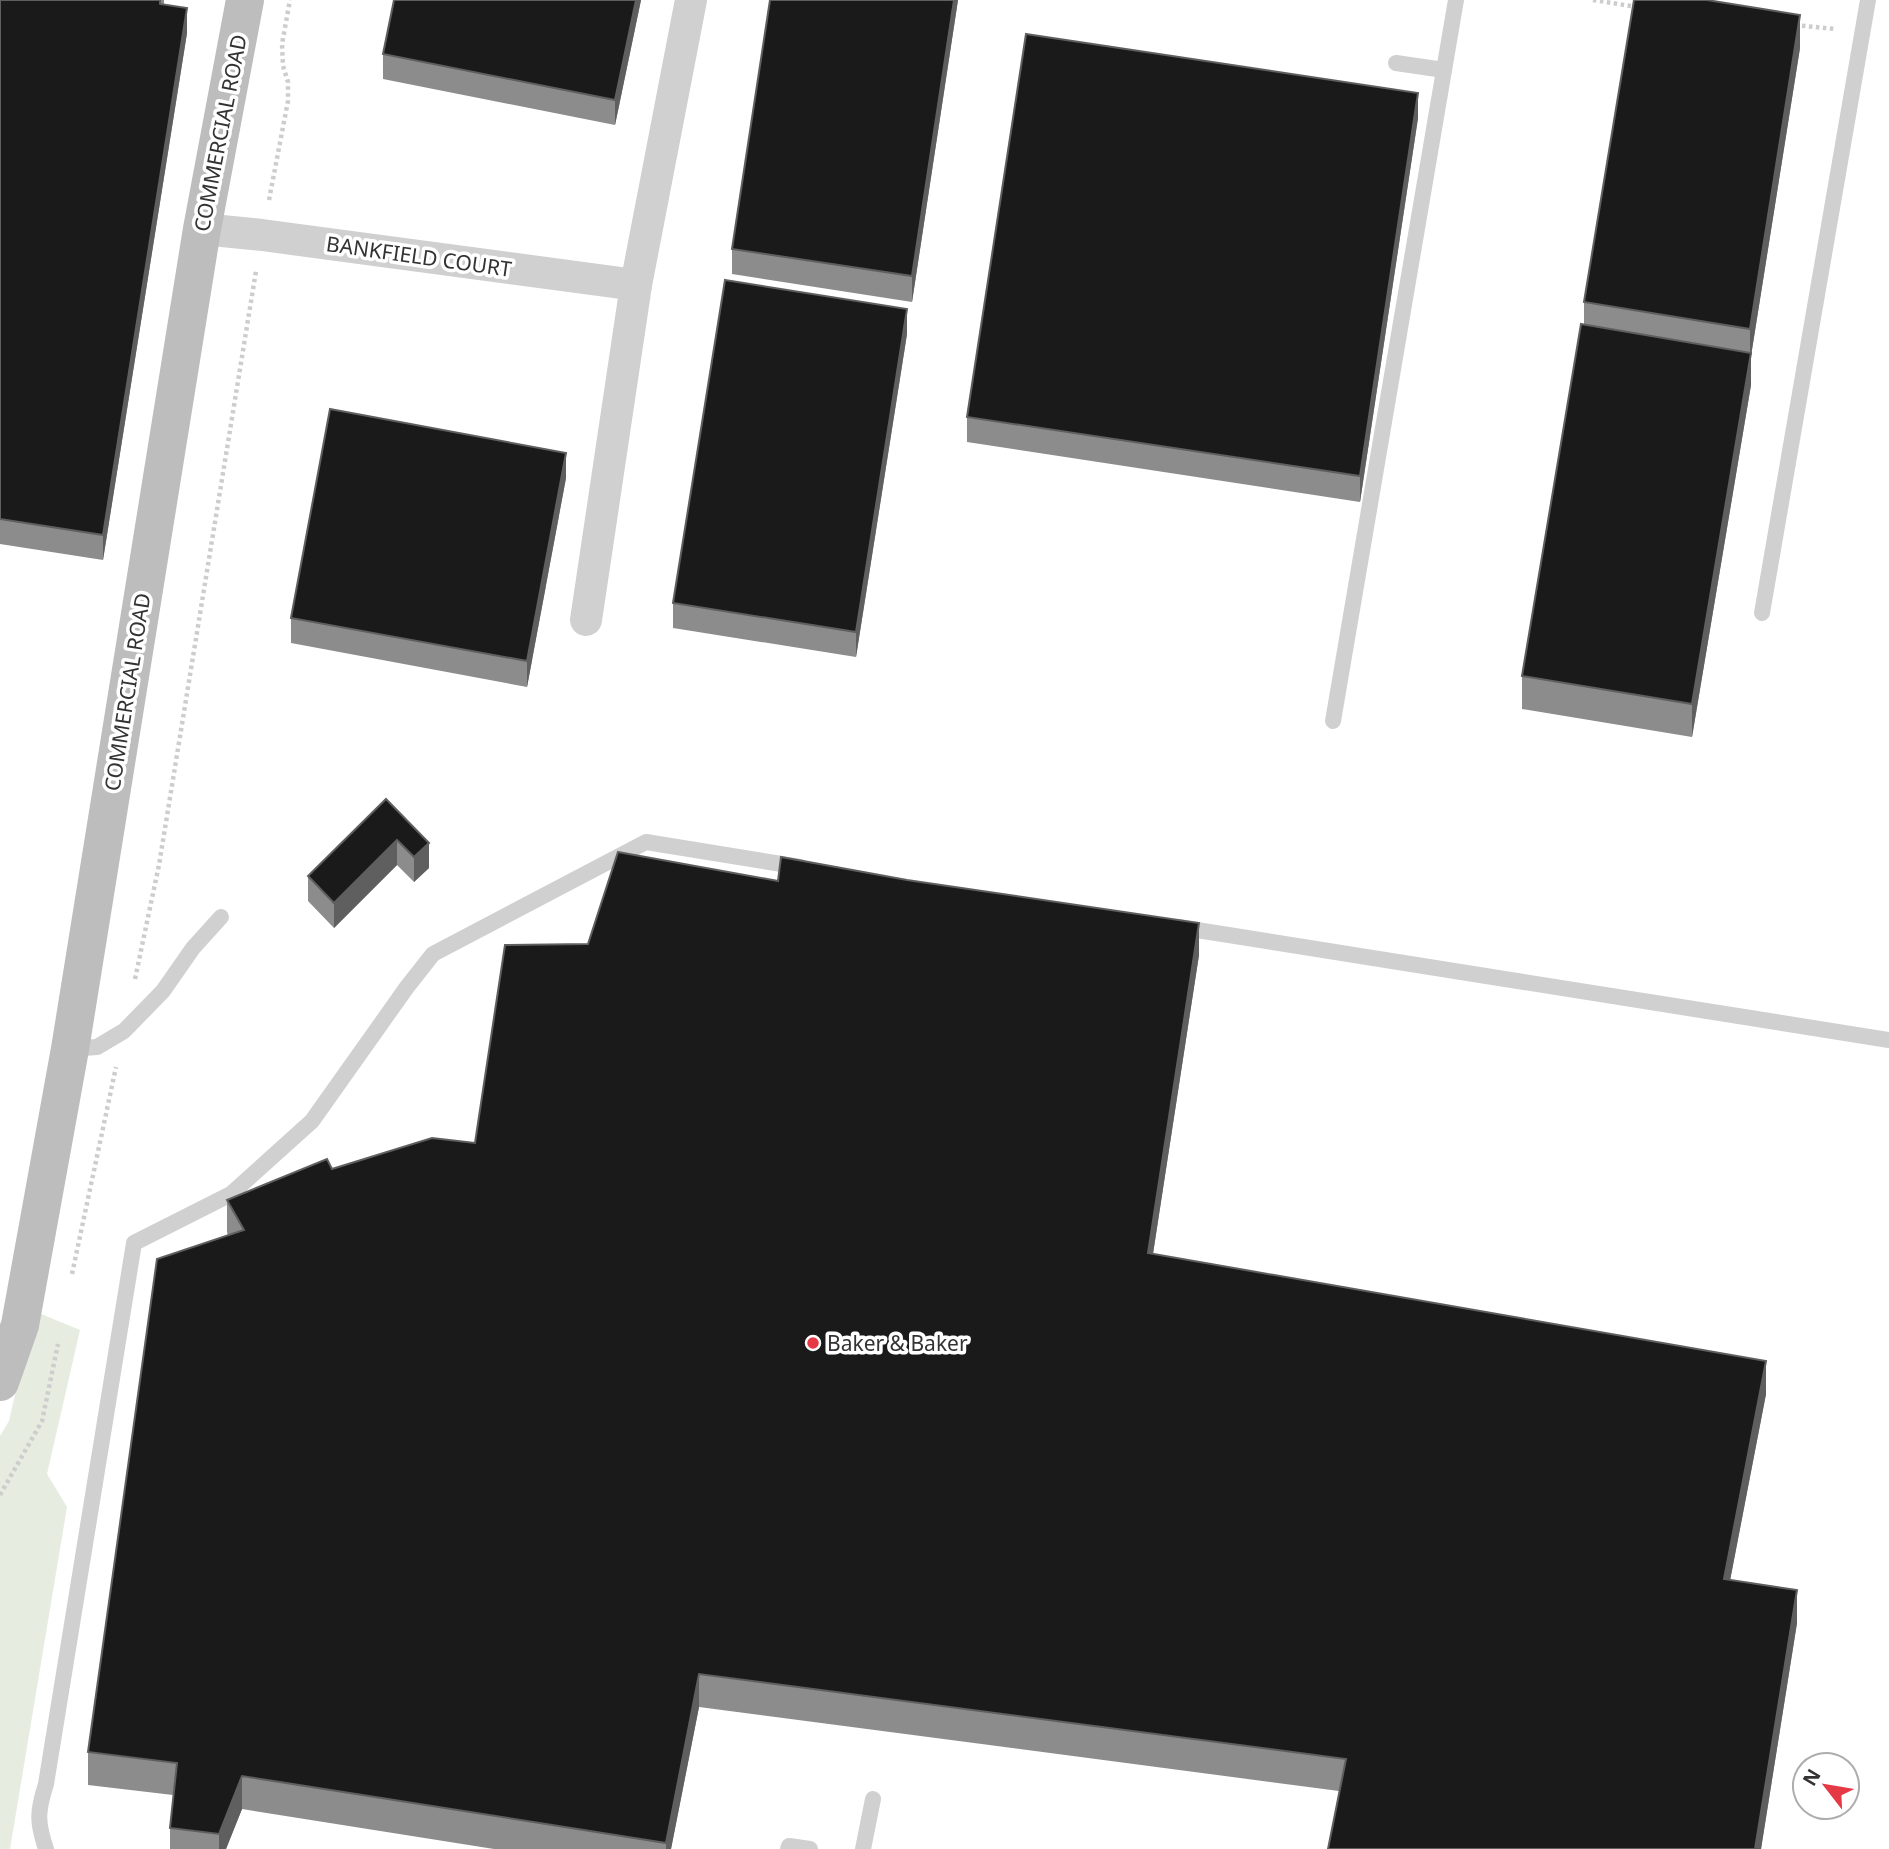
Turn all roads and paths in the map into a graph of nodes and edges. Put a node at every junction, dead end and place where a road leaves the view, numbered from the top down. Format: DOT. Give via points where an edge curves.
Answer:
graph roads {
  1 [pos="245,0"];
  2 [pos="290,0"];
  3 [pos="691,0"];
  4 [pos="1456,0"];
  5 [pos="1592,0"];
  6 [pos="1868,0"];
  7 [pos="1647,8"];
  8 [pos="1795,25"];
  9 [pos="1862,32"];
  10 [pos="1396,63"];
  11 [pos="1444,70"];
  12 [pos="202,229"];
  13 [pos="262,235"];
  14 [pos="636,285"];
  15 [pos="1762,613"];
  16 [pos="586,620"];
  17 [pos="1333,721"];
  18 [pos="812,869"];
  19 [pos="221,917"];
  20 [pos="1157,924"];
  21 [pos="124,1031"];
  22 [pos="1889,1041"];
  23 [pos="70,1049"];
  24 [pos="71,1280"];
  25 [pos="60,1331"];
  26 [pos="0,1382"];
  27 [pos="0,1495"];
  28 [pos="873,1798"];
  29 [pos="46,1849"];
  30 [pos="788,1849"];
  31 [pos="810,1849"];
  32 [pos="863,1849"];
  1 -- 12 [label="street, COMMERCIAL ROAD"];
  2 -- 13 [label="path" via="282,44 288,101"];
  3 -- 14 [label="street"];
  4 -- 11 [label="lane"];
  5 -- 7 [label="path"];
  6 -- 9 [label="lane"];
  8 -- 9 [label="path"];
  9 -- 15 [label="lane"];
  10 -- 11 [label="lane"];
  11 -- 17 [label="lane"];
  12 -- 13 [label="street, BANKFIELD COURT"];
  12 -- 23 [label="street, COMMERCIAL ROAD"];
  13 -- 14 [label="street, BANKFIELD COURT"];
  13 -- 21 [label="path" via="159,865"];
  14 -- 16 [label="street"];
  18 -- 29 [label="lane" via="646,842 433,954 312,1121 231,1194 134,1243 39,1806 39,1829"];
  19 -- 21 [label="lane" via="163,991"];
  20 -- 22 [label="lane"];
  21 -- 23 [label="lane" via="97,1047"];
  21 -- 24 [label="path"];
  23 -- 26 [label="street, COMMERCIAL ROAD" via="20,1325"];
  25 -- 27 [label="path" via="42,1421"];
  28 -- 32 [label="lane"];
  30 -- 31 [label="lane"];
}
